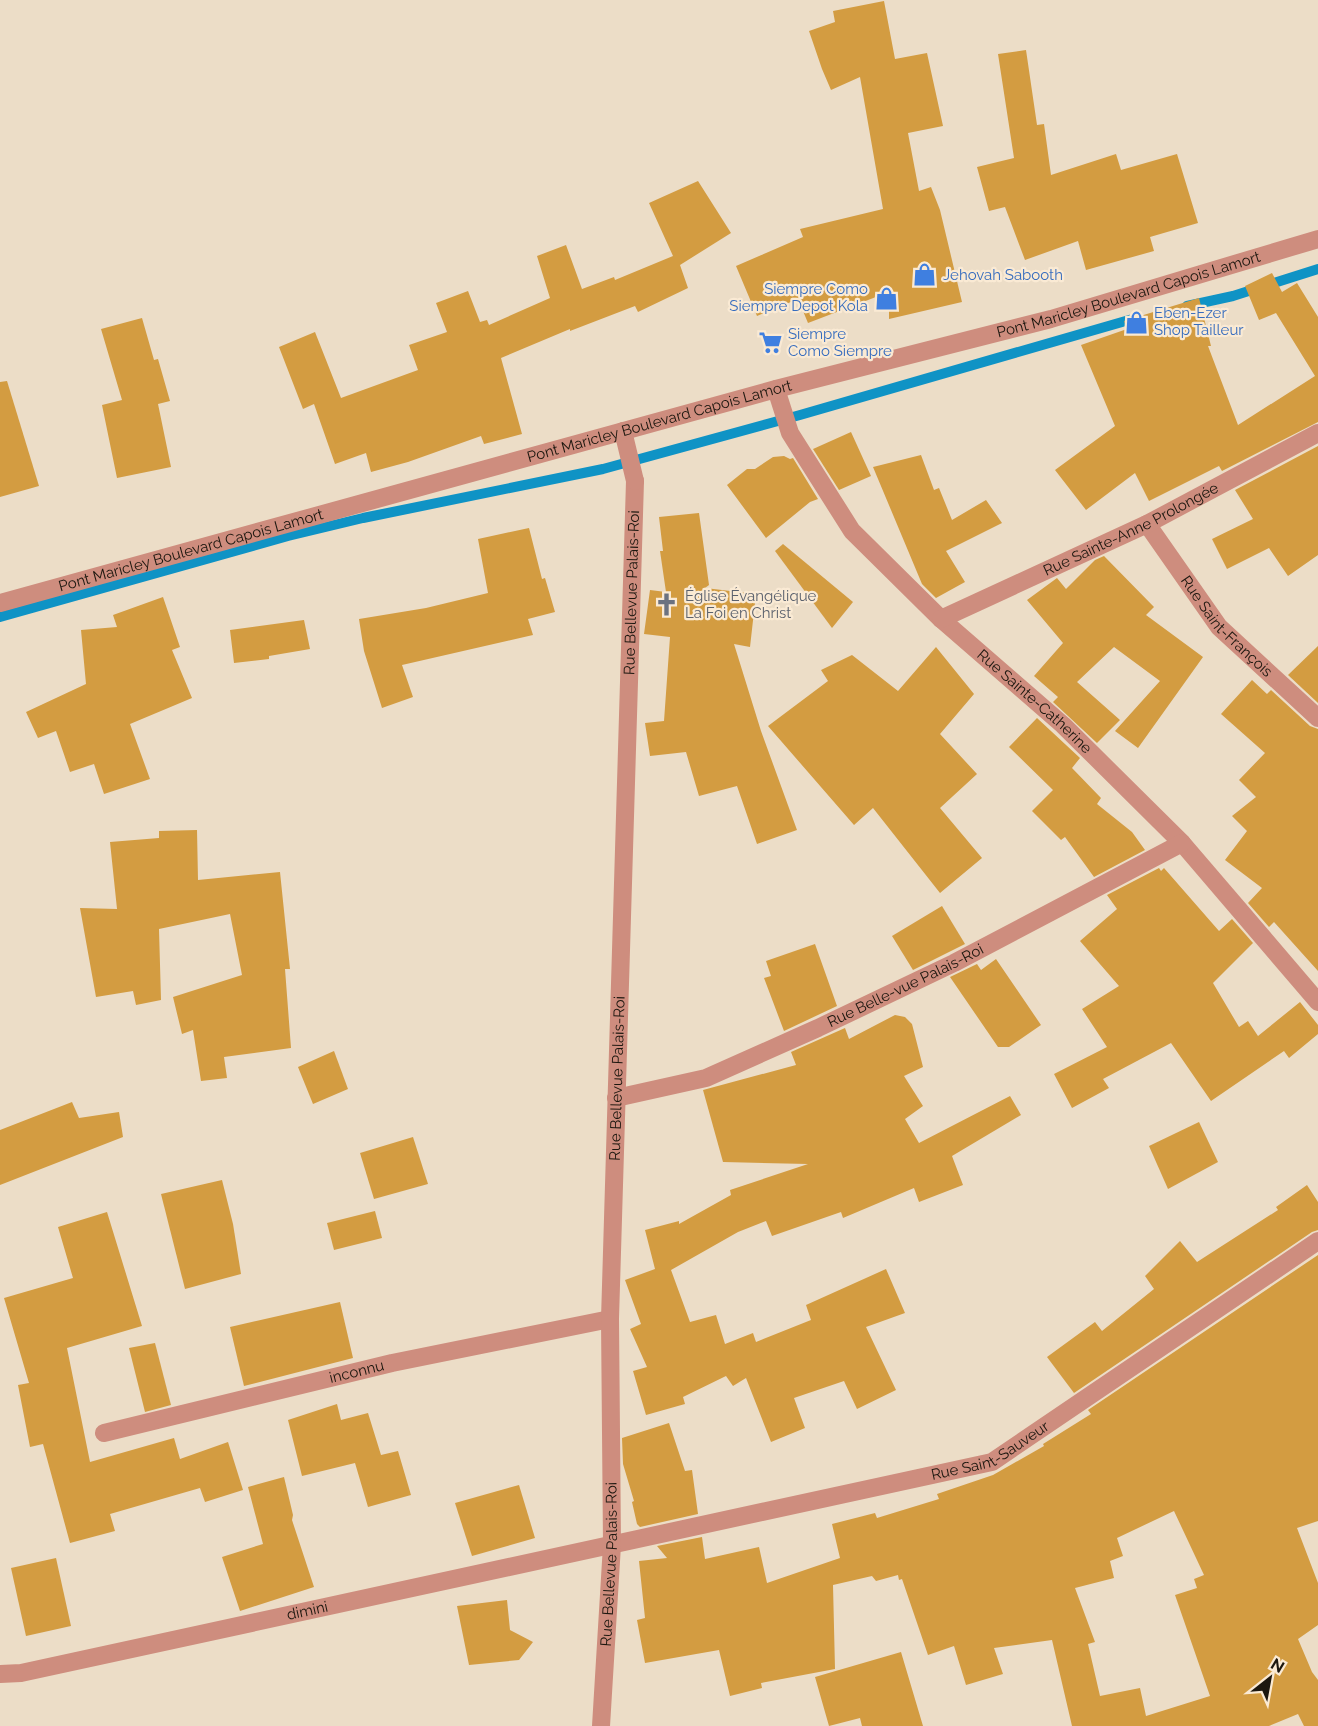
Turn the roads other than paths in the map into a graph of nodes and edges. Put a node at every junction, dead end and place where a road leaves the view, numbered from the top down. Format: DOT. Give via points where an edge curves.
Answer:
graph roads {
  1 [pos="1318,239"];
  2 [pos="776,389"];
  3 [pos="1318,433"];
  4 [pos="625,439"];
  5 [pos="1147,524"];
  6 [pos="0,603"];
  7 [pos="941,620"];
  8 [pos="1318,718"];
  9 [pos="1182,843"];
  10 [pos="1318,1002"];
  11 [pos="616,1098"];
  12 [pos="1318,1241"];
  13 [pos="610,1319"];
  14 [pos="104,1433"];
  15 [pos="612,1545"];
  16 [pos="0,1674"];
  17 [pos="601,1726"];
  1 -- 2 [label="street, Pont Maricley Boulevard Capois Lamort" via="1051,319"];
  2 -- 4 [label="street, Pont Maricley Boulevard Capois Lamort"];
  2 -- 7 [label="street, Rue Sainte-Catherine" via="790,433 852,531"];
  3 -- 5 [label="street, Rue Sainte-Anne Prolongée"];
  4 -- 6 [label="street, Pont Maricley Boulevard Capois Lamort"];
  4 -- 11 [label="street, Rue Bellevue Palais-Roi" via="634,481"];
  5 -- 7 [label="street, Rue Sainte-Anne Prolongée"];
  5 -- 8 [label="street, Rue Saint-François" via="1219,627"];
  7 -- 9 [label="street, Rue Sainte-Catherine" via="1063,725"];
  9 -- 10 [label="street, Rue Sainte-Catherine"];
  9 -- 11 [label="street, Rue Belle-vue Palais-Roi" via="954,963 819,1028 706,1078"];
  11 -- 13 [label="street, Rue Bellevue Palais-Roi"];
  12 -- 15 [label="street, Rue Saint-Sauveur" via="992,1462"];
  13 -- 14 [label="street, inconnu" via="392,1363"];
  13 -- 15 [label="street, Rue Bellevue Palais-Roi"];
  15 -- 16 [label="street, dimini" via="21,1673"];
  15 -- 17 [label="street, Rue Bellevue Palais-Roi"];
}
